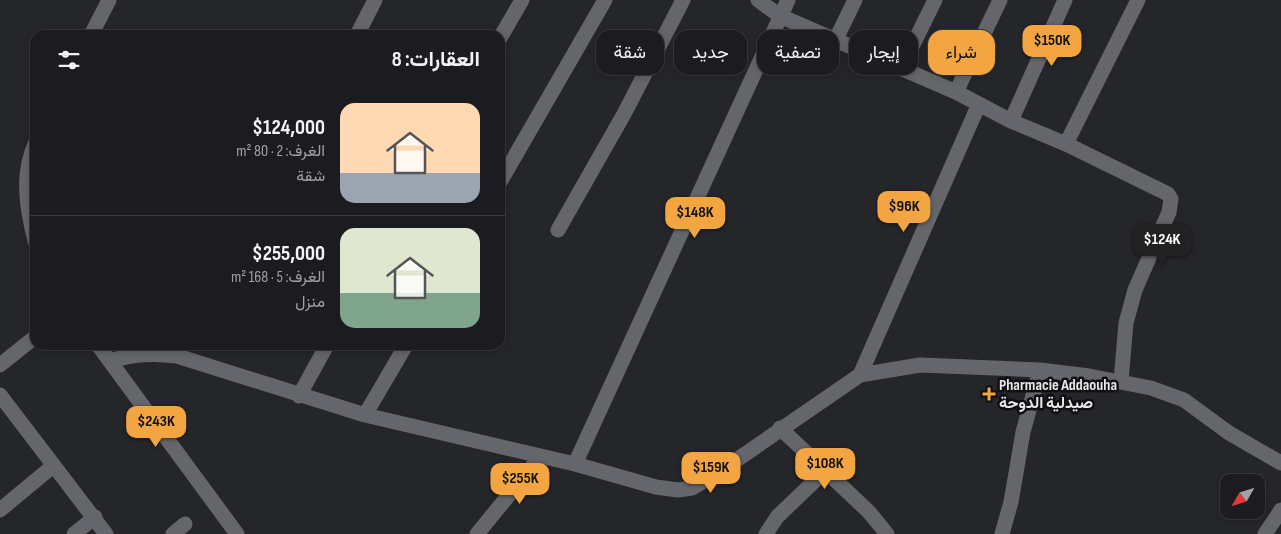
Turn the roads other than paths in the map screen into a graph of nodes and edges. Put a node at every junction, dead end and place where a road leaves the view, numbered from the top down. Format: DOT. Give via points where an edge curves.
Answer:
graph roads {
  1 [pos="110,0"];
  2 [pos="375,0"];
  3 [pos="522,0"];
  4 [pos="606,0"];
  5 [pos="683,0"];
  6 [pos="758,0"];
  7 [pos="788,0"];
  8 [pos="856,0"];
  9 [pos="935,0"];
  10 [pos="1000,0"];
  11 [pos="1066,0"];
  12 [pos="1138,0"];
  13 [pos="780,16"];
  14 [pos="94,30"];
  15 [pos="360,30"];
  16 [pos="505,30"];
  17 [pos="811,30"];
  18 [pos="839,33"];
  19 [pos="918,34"];
  20 [pos="915,75"];
  21 [pos="956,92"];
  22 [pos="978,104"];
  23 [pos="1011,121"];
  24 [pos="1066,144"];
  25 [pos="30,155"];
  26 [pos="505,173"];
  27 [pos="30,221"];
  28 [pos="558,230"];
  29 [pos="30,341"];
  30 [pos="102,350"];
  31 [pos="180,350"];
  32 [pos="324,350"];
  33 [pos="403,350"];
  34 [pos="110,361"];
  35 [pos="0,365"];
  36 [pos="1040,370"];
  37 [pos="860,375"];
  38 [pos="1121,381"];
  39 [pos="0,395"];
  40 [pos="299,396"];
  41 [pos="5,412"];
  42 [pos="365,415"];
  43 [pos="780,428"];
  44 [pos="540,457"];
  45 [pos="1281,463"];
  46 [pos="575,464"];
  47 [pos="53,466"];
  48 [pos="826,470"];
  49 [pos="0,510"];
  50 [pos="1281,510"];
  51 [pos="95,517"];
  52 [pos="185,524"];
  53 [pos="74,534"];
  54 [pos="106,534"];
  55 [pos="173,534"];
  56 [pos="237,534"];
  57 [pos="477,534"];
  58 [pos="766,534"];
  59 [pos="888,534"];
  60 [pos="1002,534"];
  61 [pos="1265,534"];
  1 -- 14 [label="street"];
  2 -- 15 [label="street"];
  3 -- 16 [label="street"];
  4 -- 26 [label="street"];
  5 -- 28 [label="street" via="624,114"];
  6 -- 13 [label="street"];
  7 -- 13 [label="street"];
  8 -- 18 [label="street"];
  9 -- 19 [label="street"];
  10 -- 21 [label="street"];
  11 -- 23 [label="street"];
  12 -- 24 [label="street"];
  13 -- 17 [label="street"];
  13 -- 46 [label="street"];
  20 -- 21 [label="street"];
  21 -- 22 [label="street"];
  22 -- 23 [label="street"];
  22 -- 37 [label="street"];
  23 -- 24 [label="street"];
  24 -- 38 [label="street" via="1168,194 1171,199 1169,212 1135,290 1126,323"];
  25 -- 27 [label="street" via="27,192"];
  29 -- 35 [label="street"];
  30 -- 34 [label="street"];
  31 -- 34 [label="street" via="130,355"];
  31 -- 40 [label="street"];
  32 -- 40 [label="street"];
  33 -- 42 [label="street"];
  34 -- 56 [label="street"];
  36 -- 37 [label="street" via="920,365"];
  36 -- 38 [label="street"];
  36 -- 60 [label="street" via="1023,432"];
  37 -- 43 [label="street"];
  38 -- 45 [label="street" via="1184,400 1229,433"];
  39 -- 41 [label="street"];
  40 -- 42 [label="street"];
  41 -- 47 [label="street"];
  42 -- 44 [label="street"];
  43 -- 46 [label="street" via="692,488 656,487"];
  43 -- 48 [label="street"];
  44 -- 46 [label="street"];
  44 -- 57 [label="street"];
  47 -- 49 [label="street"];
  47 -- 51 [label="street"];
  48 -- 58 [label="street" via="778,517"];
  48 -- 59 [label="street"];
  50 -- 61 [label="street"];
  51 -- 53 [label="street"];
  51 -- 54 [label="street"];
  52 -- 55 [label="street"];
}
